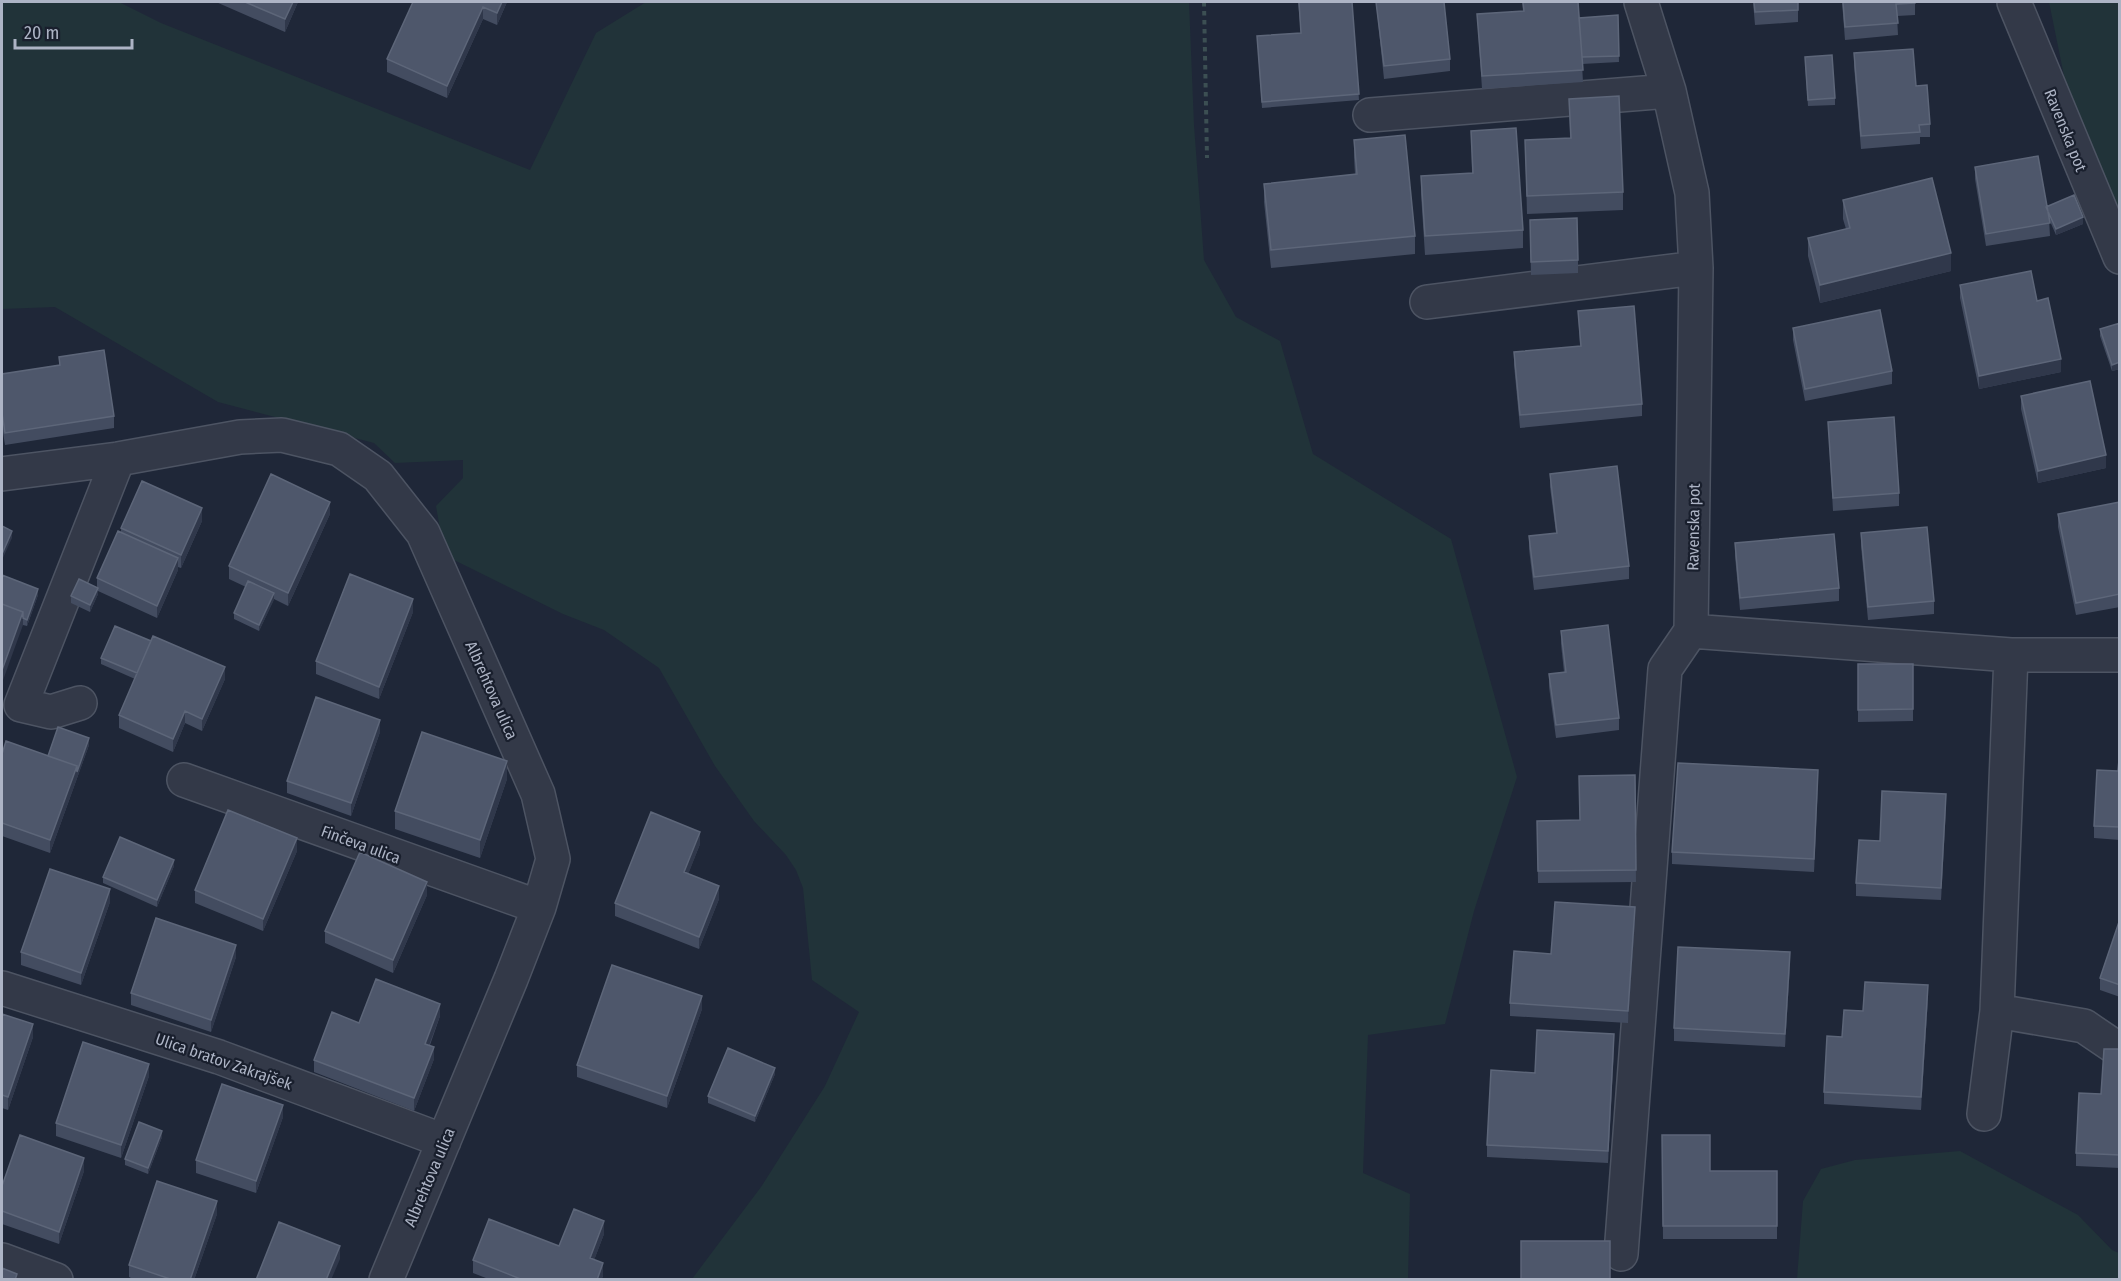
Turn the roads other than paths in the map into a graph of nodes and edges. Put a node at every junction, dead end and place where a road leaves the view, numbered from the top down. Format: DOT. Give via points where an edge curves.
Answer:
graph roads {
  1 [pos="1641,2"];
  2 [pos="2014,2"];
  3 [pos="1669,91"];
  4 [pos="1370,115"];
  5 [pos="2120,257"];
  6 [pos="1696,268"];
  7 [pos="1427,302"];
  8 [pos="118,459"];
  9 [pos="2,474"];
  10 [pos="1691,631"];
  11 [pos="2011,655"];
  12 [pos="2120,655"];
  13 [pos="80,703"];
  14 [pos="11,710"];
  15 [pos="184,780"];
  16 [pos="539,907"];
  17 [pos="2,988"];
  18 [pos="1997,1011"];
  19 [pos="2112,1045"];
  20 [pos="1984,1114"];
  21 [pos="444,1141"];
  22 [pos="1621,1254"];
  23 [pos="2,1260"];
  24 [pos="56,1280"];
  25 [pos="386,1280"];
  1 -- 3 [label="street, Ravenska pot"];
  2 -- 5 [label="street, Ravenska pot"];
  3 -- 4 [label="street"];
  3 -- 6 [label="street, Ravenska pot" via="1692,194"];
  6 -- 7 [label="street"];
  6 -- 10 [label="street, Ravenska pot"];
  8 -- 9 [label="street, Albrehtova ulica"];
  8 -- 14 [label="street"];
  8 -- 16 [label="street, Albrehtova ulica" via="240,437 282,435 339,449 378,476 423,533 538,794 552,859"];
  10 -- 11 [label="street"];
  10 -- 22 [label="street" via="1665,669"];
  11 -- 12 [label="street"];
  11 -- 18 [label="street"];
  13 -- 14 [label="street" via="51,712"];
  15 -- 16 [label="street, Finčeva ulica"];
  16 -- 21 [label="street, Albrehtova ulica"];
  17 -- 21 [label="street, Ulica bratov Zakrajšek" via="219,1057"];
  18 -- 19 [label="street" via="2084,1026"];
  18 -- 20 [label="street"];
  21 -- 25 [label="street, Albrehtova ulica"];
  23 -- 24 [label="street"];
}
